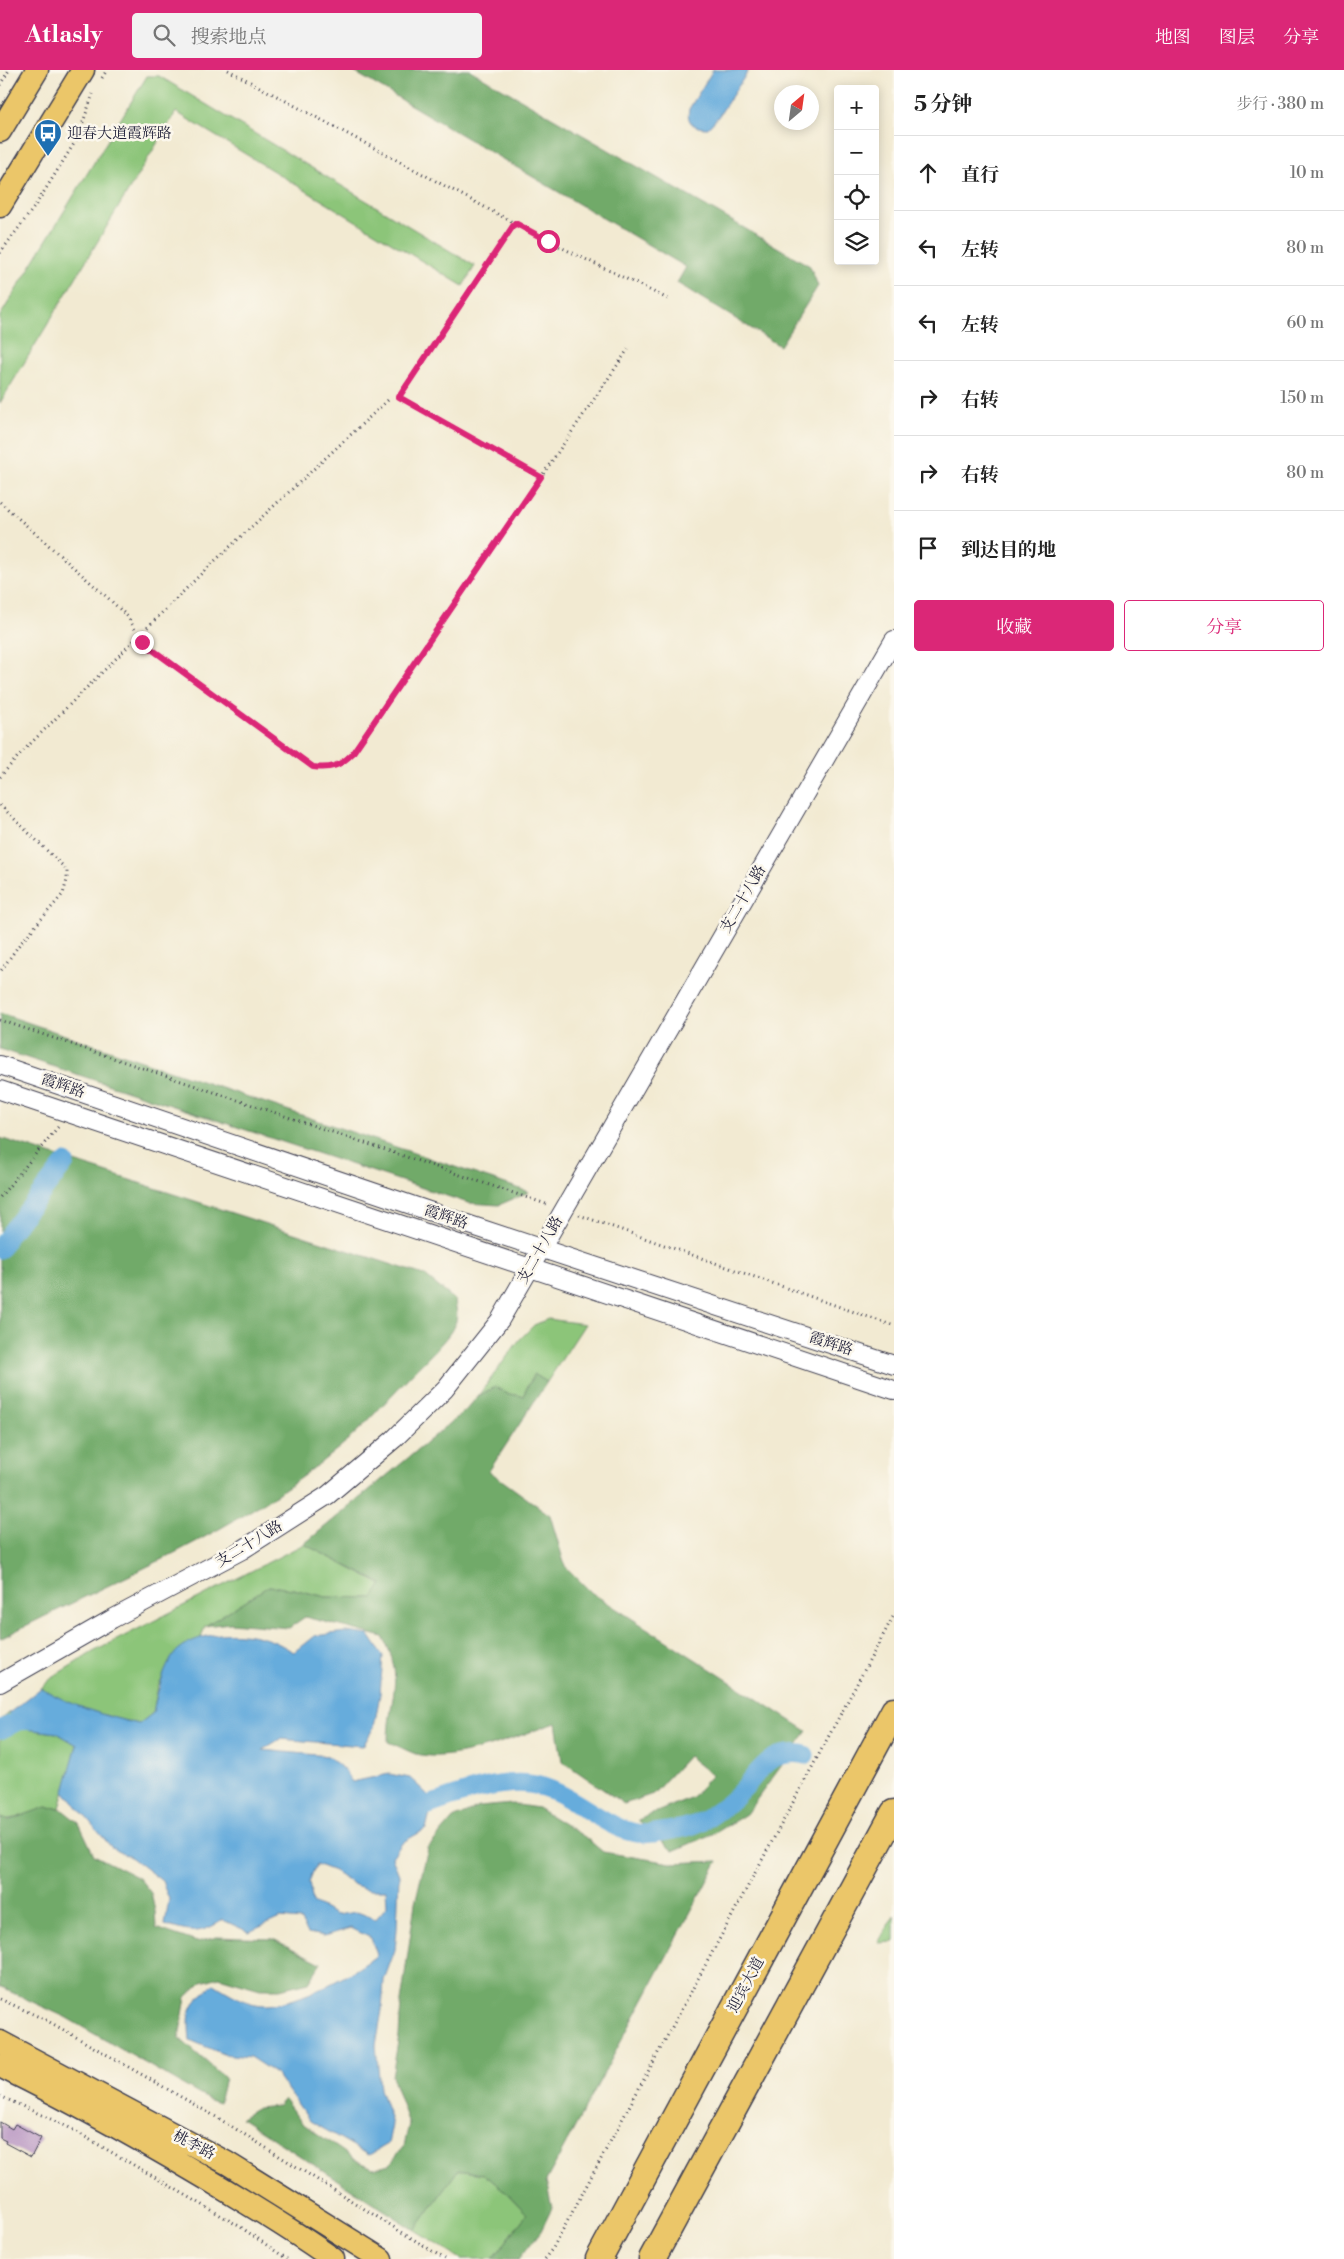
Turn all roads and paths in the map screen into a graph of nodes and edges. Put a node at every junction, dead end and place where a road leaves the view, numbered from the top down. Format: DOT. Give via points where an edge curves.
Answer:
graph roads {
  1 [pos="9,70"];
  2 [pos="37,70"];
  3 [pos="107,70"];
  4 [pos="228,70"];
  5 [pos="91,77"];
  6 [pos="0,84"];
  7 [pos="94,91"];
  8 [pos="0,132"];
  9 [pos="0,206"];
  10 [pos="515,223"];
  11 [pos="0,253"];
  12 [pos="670,300"];
  13 [pos="629,348"];
  14 [pos="388,400"];
  15 [pos="541,477"];
  16 [pos="0,502"];
  17 [pos="138,635"];
  18 [pos="894,640"];
  19 [pos="0,777"];
  20 [pos="0,805"];
  21 [pos="0,972"];
  22 [pos="0,1020"];
  23 [pos="0,1065"];
  24 [pos="0,1090"];
  25 [pos="59,1127"];
  26 [pos="0,1197"];
  27 [pos="563,1210"];
  28 [pos="542,1248"];
  29 [pos="529,1269"];
  30 [pos="894,1326"];
  31 [pos="894,1365"];
  32 [pos="894,1390"];
  33 [pos="894,1615"];
  34 [pos="0,1682"];
  35 [pos="894,1711"];
  36 [pos="894,1813"];
  37 [pos="0,1999"];
  38 [pos="0,2042"];
  39 [pos="0,2066"];
  40 [pos="0,2096"];
  41 [pos="628,2204"];
  42 [pos="669,2228"];
  43 [pos="286,2259"];
  44 [pos="333,2259"];
  45 [pos="381,2259"];
  46 [pos="445,2259"];
  47 [pos="544,2259"];
  48 [pos="588,2259"];
  49 [pos="599,2259"];
  50 [pos="652,2259"];
  51 [pos="658,2259"];
  1 -- 6 [label="path"];
  2 -- 8 [label="main road"];
  3 -- 5 [label="path"];
  4 -- 10 [label="path"];
  5 -- 9 [label="main road"];
  7 -- 11 [label="path" via="77,139 35,206"];
  10 -- 12 [label="path"];
  10 -- 15 [label="path" via="399,397"];
  13 -- 15 [label="path"];
  14 -- 17 [label="path"];
  15 -- 17 [label="path" via="352,754 341,765 327,769 313,767 142,642"];
  16 -- 17 [label="path" via="128,617"];
  17 -- 19 [label="path"];
  18 -- 27 [label="street, 支二十八路"];
  20 -- 21 [label="path" via="66,870 67,880 63,894"];
  22 -- 27 [label="path"];
  23 -- 28 [label="street, 霞辉路"];
  24 -- 29 [label="street, 霞辉路"];
  25 -- 26 [label="path"];
  27 -- 28 [label="street, 支二十八路"];
  27 -- 30 [label="path"];
  28 -- 29 [label="street, 支二十八路"];
  28 -- 31 [label="street, 霞辉路"];
  29 -- 32 [label="street, 霞辉路"];
  29 -- 34 [label="street, 支二十八路" via="500,1320 445,1389 394,1439 328,1495 242,1550"];
  33 -- 47 [label="path" via="553,2248"];
  35 -- 41 [label="highway, 迎宾大道"];
  36 -- 42 [label="highway"];
  37 -- 46 [label="path" via="46,2020 218,2118"];
  38 -- 45 [label="main road, 桃李路" via="227,2162"];
  39 -- 44 [label="main road, 桃李路" via="167,2154"];
  40 -- 43 [label="path" via="68,2127 239,2226"];
  41 -- 48 [label="main road"];
  41 -- 49 [label="highway, 迎宾大道"];
  42 -- 50 [label="highway"];
  42 -- 51 [label="main road"];
}
